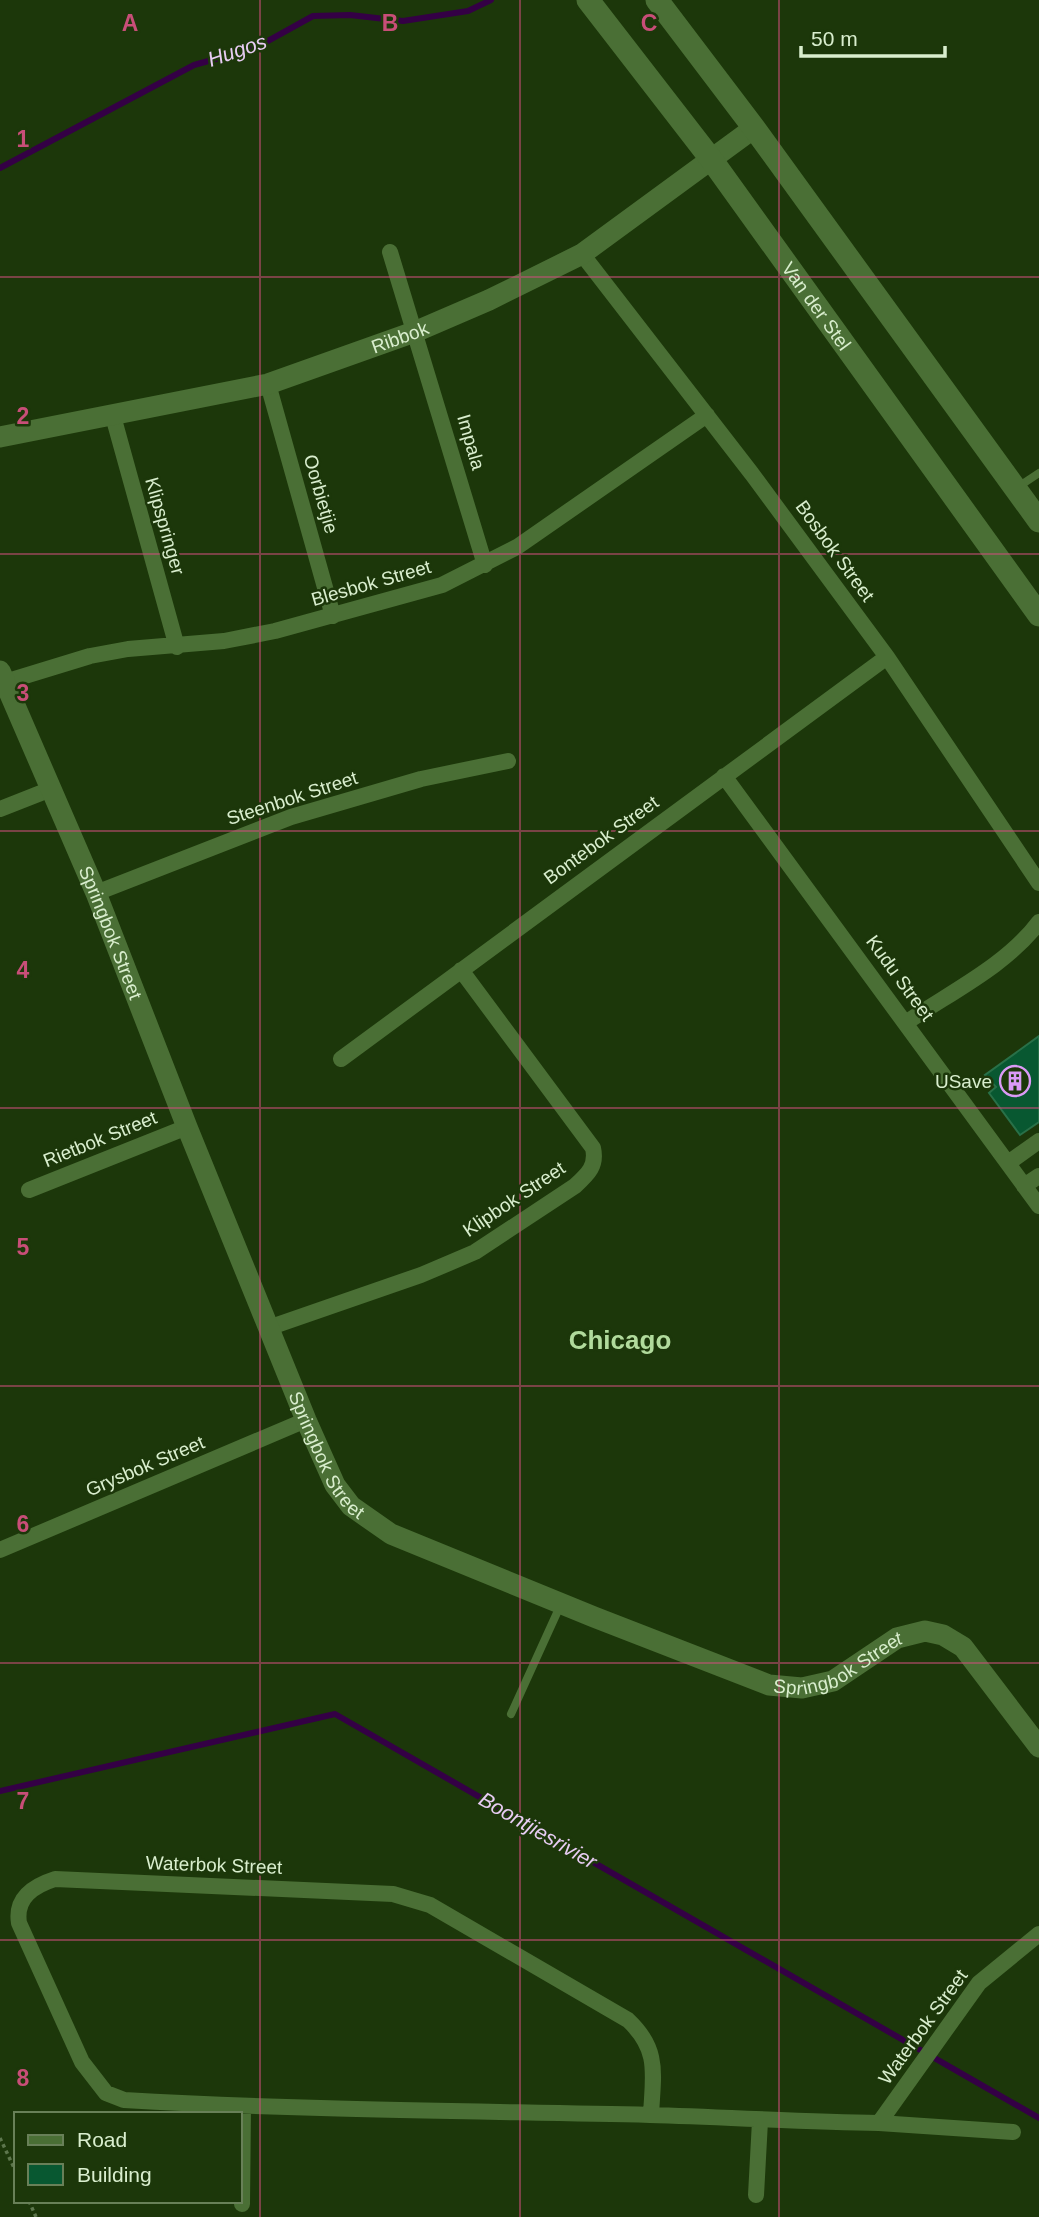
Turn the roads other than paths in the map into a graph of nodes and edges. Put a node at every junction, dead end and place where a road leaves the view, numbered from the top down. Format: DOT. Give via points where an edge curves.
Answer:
graph roads {
  1 [pos="588,0"];
  2 [pos="657,0"];
  3 [pos="754,128"];
  4 [pos="711,159"];
  5 [pos="390,251"];
  6 [pos="582,254"];
  7 [pos="416,331"];
  8 [pos="268,384"];
  9 [pos="707,415"];
  10 [pos="113,416"];
  11 [pos="0,437"];
  12 [pos="1039,473"];
  13 [pos="1016,489"];
  14 [pos="1039,521"];
  15 [pos="485,565"];
  16 [pos="1039,615"];
  17 [pos="333,616"];
  18 [pos="177,647"];
  19 [pos="887,657"];
  20 [pos="2,677"];
  21 [pos="508,761"];
  22 [pos="724,776"];
  23 [pos="51,789"];
  24 [pos="0,809"];
  25 [pos="1039,883"];
  26 [pos="96,892"];
  27 [pos="1039,922"];
  28 [pos="461,970"];
  29 [pos="907,1022"];
  30 [pos="341,1059"];
  31 [pos="187,1127"];
  32 [pos="1039,1141"];
  33 [pos="1008,1163"];
  34 [pos="1039,1176"];
  35 [pos="1024,1186"];
  36 [pos="29,1191"];
  37 [pos="1039,1206"];
  38 [pos="268,1328"];
  39 [pos="306,1420"];
  40 [pos="0,1550"];
  41 [pos="561,1604"];
  42 [pos="511,1714"];
  43 [pos="1039,1747"];
  44 [pos="1039,1934"];
  45 [pos="243,2107"];
  46 [pos="651,2115"];
  47 [pos="760,2121"];
  48 [pos="879,2123"];
  49 [pos="1013,2132"];
  50 [pos="756,2195"];
  51 [pos="242,2204"];
  1 -- 4 [label="main road, Van der Stel"];
  2 -- 3 [label="main road"];
  3 -- 4 [label="street, Ribbok"];
  3 -- 13 [label="main road"];
  4 -- 6 [label="street, Ribbok"];
  4 -- 16 [label="main road, Van der Stel"];
  5 -- 7 [label="street, Impala"];
  6 -- 7 [label="street, Ribbok"];
  6 -- 9 [label="street, Bosbok Street"];
  7 -- 8 [label="street, Ribbok"];
  7 -- 15 [label="street, Impala"];
  8 -- 10 [label="street, Ribbok"];
  8 -- 17 [label="street, Oorbietjie"];
  9 -- 15 [label="street, Blesbok Street"];
  9 -- 19 [label="street, Bosbok Street"];
  10 -- 11 [label="street, Ribbok"];
  10 -- 18 [label="street, Klipspringer"];
  12 -- 13 [label="lane"];
  13 -- 14 [label="main road"];
  15 -- 17 [label="street, Blesbok Street" via="442,585"];
  17 -- 18 [label="street, Blesbok Street"];
  18 -- 20 [label="street, Blesbok Street" via="128,649"];
  19 -- 22 [label="street, Bontebok Street"];
  19 -- 25 [label="street, Bosbok Street"];
  20 -- 23 [label="street, Springbok Street"];
  21 -- 26 [label="street, Steenbok Street" via="421,779 291,817"];
  22 -- 28 [label="street, Bontebok Street"];
  22 -- 29 [label="street, Kudu Street"];
  23 -- 24 [label="street"];
  23 -- 26 [label="street, Springbok Street"];
  26 -- 31 [label="street, Springbok Street"];
  27 -- 29 [label="street" via="1003,957"];
  28 -- 30 [label="street, Bontebok Street"];
  28 -- 38 [label="street, Klipbok Street" via="593,1148 595,1160 589,1173 475,1252"];
  29 -- 33 [label="street, Kudu Street"];
  31 -- 36 [label="street, Rietbok Street"];
  31 -- 38 [label="street, Springbok Street"];
  32 -- 33 [label="street"];
  33 -- 35 [label="street, Kudu Street"];
  34 -- 35 [label="street"];
  35 -- 37 [label="street, Kudu Street"];
  38 -- 39 [label="street, Springbok Street"];
  39 -- 40 [label="street, Grysbok Street"];
  39 -- 41 [label="street, Springbok Street" via="335,1485 369,1521"];
  41 -- 42 [label="lane"];
  41 -- 43 [label="street, Springbok Street" via="769,1685 802,1688 833,1681 897,1638 925,1631 943,1635 963,1647"];
  44 -- 48 [label="street, Waterbok Street" via="979,1983"];
  45 -- 46 [label="street, Waterbok Street"];
  45 -- 46 [label="street, Waterbok Street" via="124,2100 100,2087 82,2063 19,1923 17,1912 30,1891 55,1879 393,1894 430,1905 628,2020 643,2034 652,2050"];
  45 -- 51 [label="street"];
  46 -- 47 [label="street, Waterbok Street"];
  47 -- 48 [label="street, Waterbok Street"];
  47 -- 50 [label="street"];
  48 -- 49 [label="street, Waterbok Street"];
}
